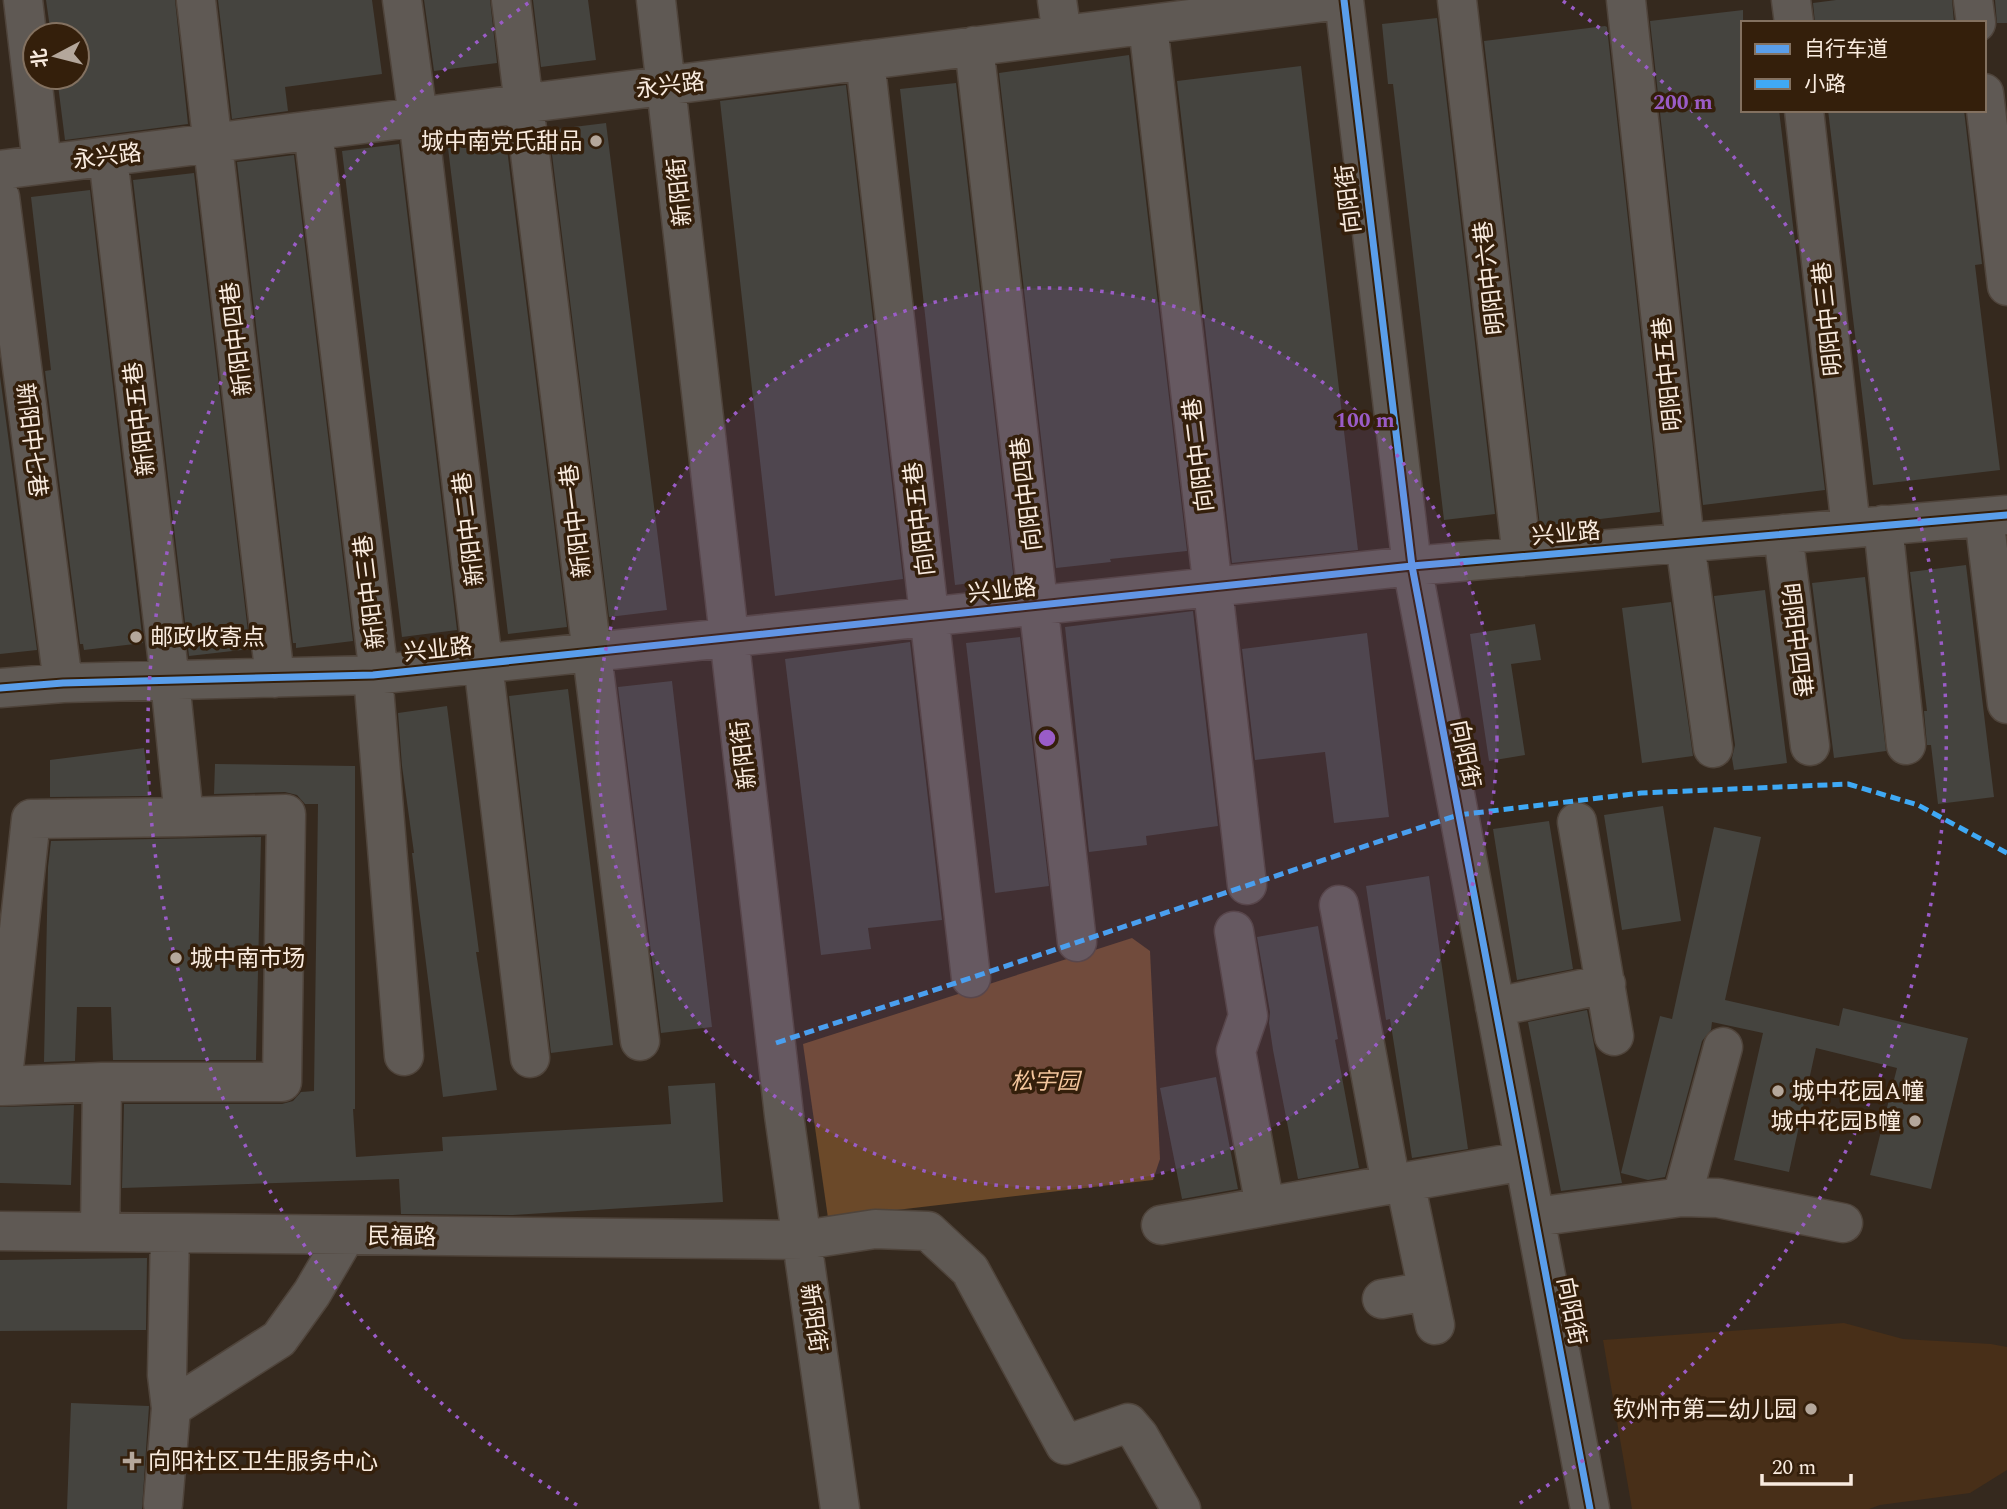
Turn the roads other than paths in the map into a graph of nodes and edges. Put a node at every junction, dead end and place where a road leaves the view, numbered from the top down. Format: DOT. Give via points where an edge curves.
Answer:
graph roads {
  1 [pos="23,0"];
  2 [pos="196,0"];
  3 [pos="402,0"];
  4 [pos="511,0"];
  5 [pos="656,0"];
  6 [pos="1342,0"];
  7 [pos="1457,0"];
  8 [pos="1626,0"];
  9 [pos="1791,0"];
  10 [pos="1973,0"];
  11 [pos="1060,18"];
  12 [pos="1794,21"];
  13 [pos="1976,21"];
  14 [pos="1148,24"];
  15 [pos="974,46"];
  16 [pos="865,60"];
  17 [pos="667,85"];
  18 [pos="525,103"];
  19 [pos="1986,110"];
  20 [pos="1804,112"];
  21 [pos="418,117"];
  22 [pos="313,130"];
  23 [pos="214,143"];
  24 [pos="108,157"];
  25 [pos="42,164"];
  26 [pos="0,170"];
  27 [pos="0,197"];
  28 [pos="2007,286"];
  29 [pos="1996,516"];
  30 [pos="1867,527"];
  31 [pos="1783,534"];
  32 [pos="1685,543"];
  33 [pos="1522,557"];
  34 [pos="1412,566"];
  35 [pos="1213,587"];
  36 [pos="1039,606"];
  37 [pos="931,617"];
  38 [pos="730,638"];
  39 [pos="591,653"];
  40 [pos="484,664"];
  41 [pos="373,675"];
  42 [pos="275,678"];
  43 [pos="170,681"];
  44 [pos="63,683"];
  45 [pos="0,688"];
  46 [pos="2007,704"];
  47 [pos="1906,745"];
  48 [pos="1810,746"];
  49 [pos="1713,748"];
  50 [pos="184,817"];
  51 [pos="1577,822"];
  52 [pos="1247,885"];
  53 [pos="1339,905"];
  54 [pos="1234,931"];
  55 [pos="1077,942"];
  56 [pos="971,978"];
  57 [pos="1605,984"];
  58 [pos="1495,1007"];
  59 [pos="1614,1036"];
  60 [pos="640,1041"];
  61 [pos="1723,1047"];
  62 [pos="404,1056"];
  63 [pos="530,1058"];
  64 [pos="102,1082"];
  65 [pos="1524,1161"];
  66 [pos="1398,1183"];
  67 [pos="1682,1197"];
  68 [pos="1265,1206"];
  69 [pos="1535,1217"];
  70 [pos="1843,1223"];
  71 [pos="1161,1225"];
  72 [pos="0,1231"];
  73 [pos="100,1232"];
  74 [pos="170,1233"];
  75 [pos="346,1235"];
  76 [pos="803,1240"];
  77 [pos="1381,1299"];
  78 [pos="171,1408"];
  79 [pos="163,1504"];
  80 [pos="840,1509"];
  81 [pos="1181,1509"];
  82 [pos="1590,1509"];
  1 -- 25 [label="street"];
  2 -- 23 [label="street, 新阳中四巷"];
  3 -- 21 [label="street, 新阳中二巷"];
  4 -- 18 [label="street, 新阳中一巷"];
  5 -- 17 [label="street, 新阳街"];
  6 -- 14 [label="street, 永兴路"];
  6 -- 34 [label="street, 向阳街"];
  7 -- 33 [label="street, 明阳中六巷"];
  8 -- 32 [label="street, 明阳中五巷"];
  9 -- 12 [label="street"];
  10 -- 13 [label="street"];
  11 -- 14 [label="street, 永兴路"];
  11 -- 15 [label="street, 永兴路"];
  14 -- 35 [label="street, 向阳中二巷"];
  15 -- 16 [label="street, 永兴路"];
  15 -- 36 [label="street, 向阳中四巷"];
  16 -- 17 [label="street, 永兴路"];
  16 -- 37 [label="street, 向阳中五巷"];
  17 -- 18 [label="street, 永兴路"];
  17 -- 38 [label="street, 新阳街"];
  18 -- 21 [label="street, 永兴路"];
  18 -- 39 [label="street, 新阳中一巷"];
  19 -- 28 [label="street"];
  20 -- 30 [label="street, 明阳中三巷"];
  21 -- 22 [label="street, 永兴路"];
  21 -- 40 [label="street, 新阳中二巷"];
  22 -- 23 [label="street, 永兴路"];
  22 -- 41 [label="street, 新阳中三巷" via="377,659"];
  23 -- 24 [label="street, 永兴路"];
  23 -- 42 [label="street, 新阳中四巷"];
  24 -- 25 [label="street, 永兴路"];
  24 -- 43 [label="street, 新阳中五巷"];
  25 -- 26 [label="street, 永兴路"];
  27 -- 44 [label="street, 新阳中七巷"];
  29 -- 30 [label="street, 兴业路"];
  29 -- 46 [label="street"];
  30 -- 31 [label="street, 兴业路"];
  30 -- 47 [label="street, 明阳中三巷"];
  31 -- 32 [label="street, 兴业路"];
  31 -- 48 [label="street, 明阳中四巷"];
  32 -- 33 [label="street, 兴业路"];
  32 -- 49 [label="street, 明阳中五巷"];
  33 -- 34 [label="street, 兴业路"];
  34 -- 35 [label="street, 兴业路"];
  34 -- 58 [label="street, 向阳街"];
  35 -- 36 [label="street, 兴业路"];
  35 -- 52 [label="street, 向阳中二巷"];
  36 -- 37 [label="street, 兴业路"];
  36 -- 55 [label="street, 向阳中四巷"];
  37 -- 38 [label="street, 兴业路"];
  37 -- 56 [label="street, 向阳中五巷"];
  38 -- 39 [label="street, 兴业路"];
  38 -- 76 [label="street, 新阳街" via="784,1115"];
  39 -- 40 [label="street, 兴业路"];
  39 -- 60 [label="street, 新阳中一巷"];
  40 -- 41 [label="street, 兴业路"];
  40 -- 63 [label="street, 新阳中二巷"];
  41 -- 42 [label="street, 兴业路"];
  41 -- 62 [label="street, 新阳中三巷"];
  42 -- 43 [label="street, 兴业路"];
  43 -- 44 [label="street, 兴业路"];
  43 -- 50 [label="street, 新阳中五巷"];
  44 -- 45 [label="street, 兴业路"];
  50 -- 64 [label="street" via="32,819 2,1086"];
  50 -- 64 [label="street" via="286,814 282,1082"];
  51 -- 57 [label="street"];
  53 -- 66 [label="street"];
  54 -- 68 [label="street" via="1248,1016 1236,1051"];
  57 -- 58 [label="street"];
  57 -- 59 [label="street"];
  58 -- 65 [label="street, 向阳街"];
  61 -- 67 [label="street"];
  64 -- 73 [label="street"];
  65 -- 66 [label="street"];
  65 -- 69 [label="street, 向阳街"];
  66 -- 68 [label="street"];
  66 -- 77 [label="street" via="1431,1308"];
  67 -- 69 [label="street"];
  67 -- 70 [label="street" via="1718,1198"];
  68 -- 71 [label="street"];
  69 -- 82 [label="street, 向阳街"];
  72 -- 73 [label="street, 民福路"];
  73 -- 74 [label="street, 民福路"];
  74 -- 75 [label="street, 民福路"];
  74 -- 78 [label="street" via="167,1375"];
  75 -- 76 [label="street, 民福路"];
  75 -- 78 [label="street" via="279,1339"];
  76 -- 80 [label="street, 新阳街"];
  76 -- 81 [label="street, 民福路" via="875,1228 928,1231 970,1270 1065,1445 1128,1423"];
  78 -- 79 [label="street"];
}
